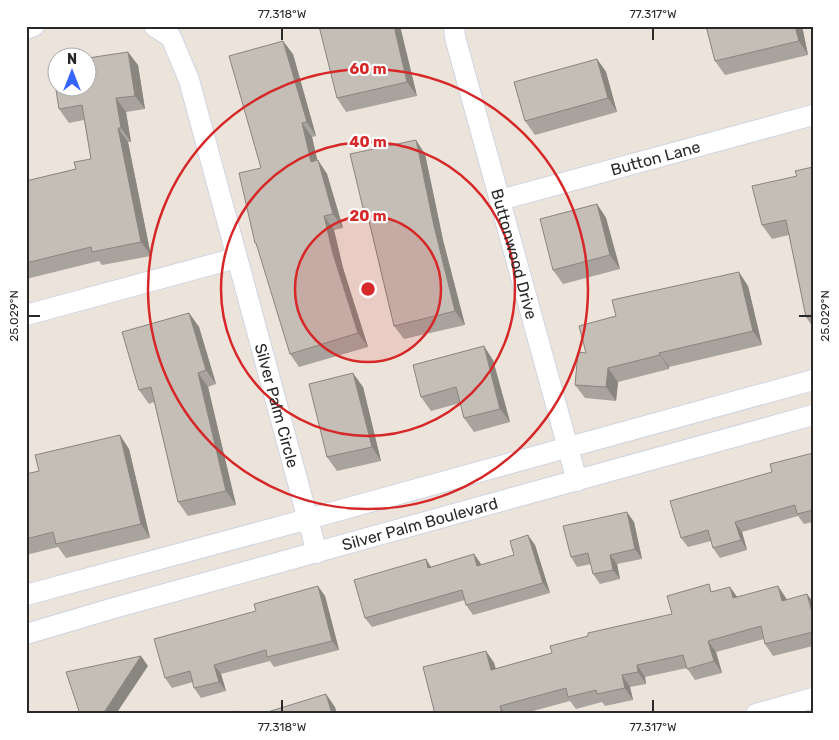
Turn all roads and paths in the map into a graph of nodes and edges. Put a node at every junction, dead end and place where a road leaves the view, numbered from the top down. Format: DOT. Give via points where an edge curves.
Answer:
graph roads {
  1 [pos="34,26"];
  2 [pos="154,26"];
  3 [pos="454,26"];
  4 [pos="26,29"];
  5 [pos="813,115"];
  6 [pos="500,200"];
  7 [pos="236,258"];
  8 [pos="26,314"];
  9 [pos="813,380"];
  10 [pos="813,415"];
  11 [pos="567,447"];
  12 [pos="577,481"];
  13 [pos="308,519"];
  14 [pos="318,553"];
  15 [pos="26,594"];
  16 [pos="26,634"];
  17 [pos="813,698"];
  18 [pos="756,714"];
  1 -- 4 [label="street"];
  2 -- 7 [label="street, Silver Palm Circle" via="171,37 189,80"];
  3 -- 6 [label="street, Buttonwood Drive"];
  5 -- 6 [label="street, Button Lane"];
  6 -- 11 [label="street, Buttonwood Drive"];
  7 -- 8 [label="street"];
  7 -- 13 [label="street, Silver Palm Circle"];
  9 -- 11 [label="street, Silver Palm Boulevard"];
  10 -- 12 [label="street, Silver Palm Boulevard"];
  11 -- 12 [label="street, Buttonwood Drive"];
  11 -- 13 [label="street, Silver Palm Boulevard"];
  12 -- 14 [label="street, Silver Palm Boulevard"];
  13 -- 14 [label="street, Silver Palm Circle"];
  13 -- 15 [label="street, Silver Palm Boulevard"];
  14 -- 16 [label="street, Silver Palm Boulevard"];
  17 -- 18 [label="street"];
}
